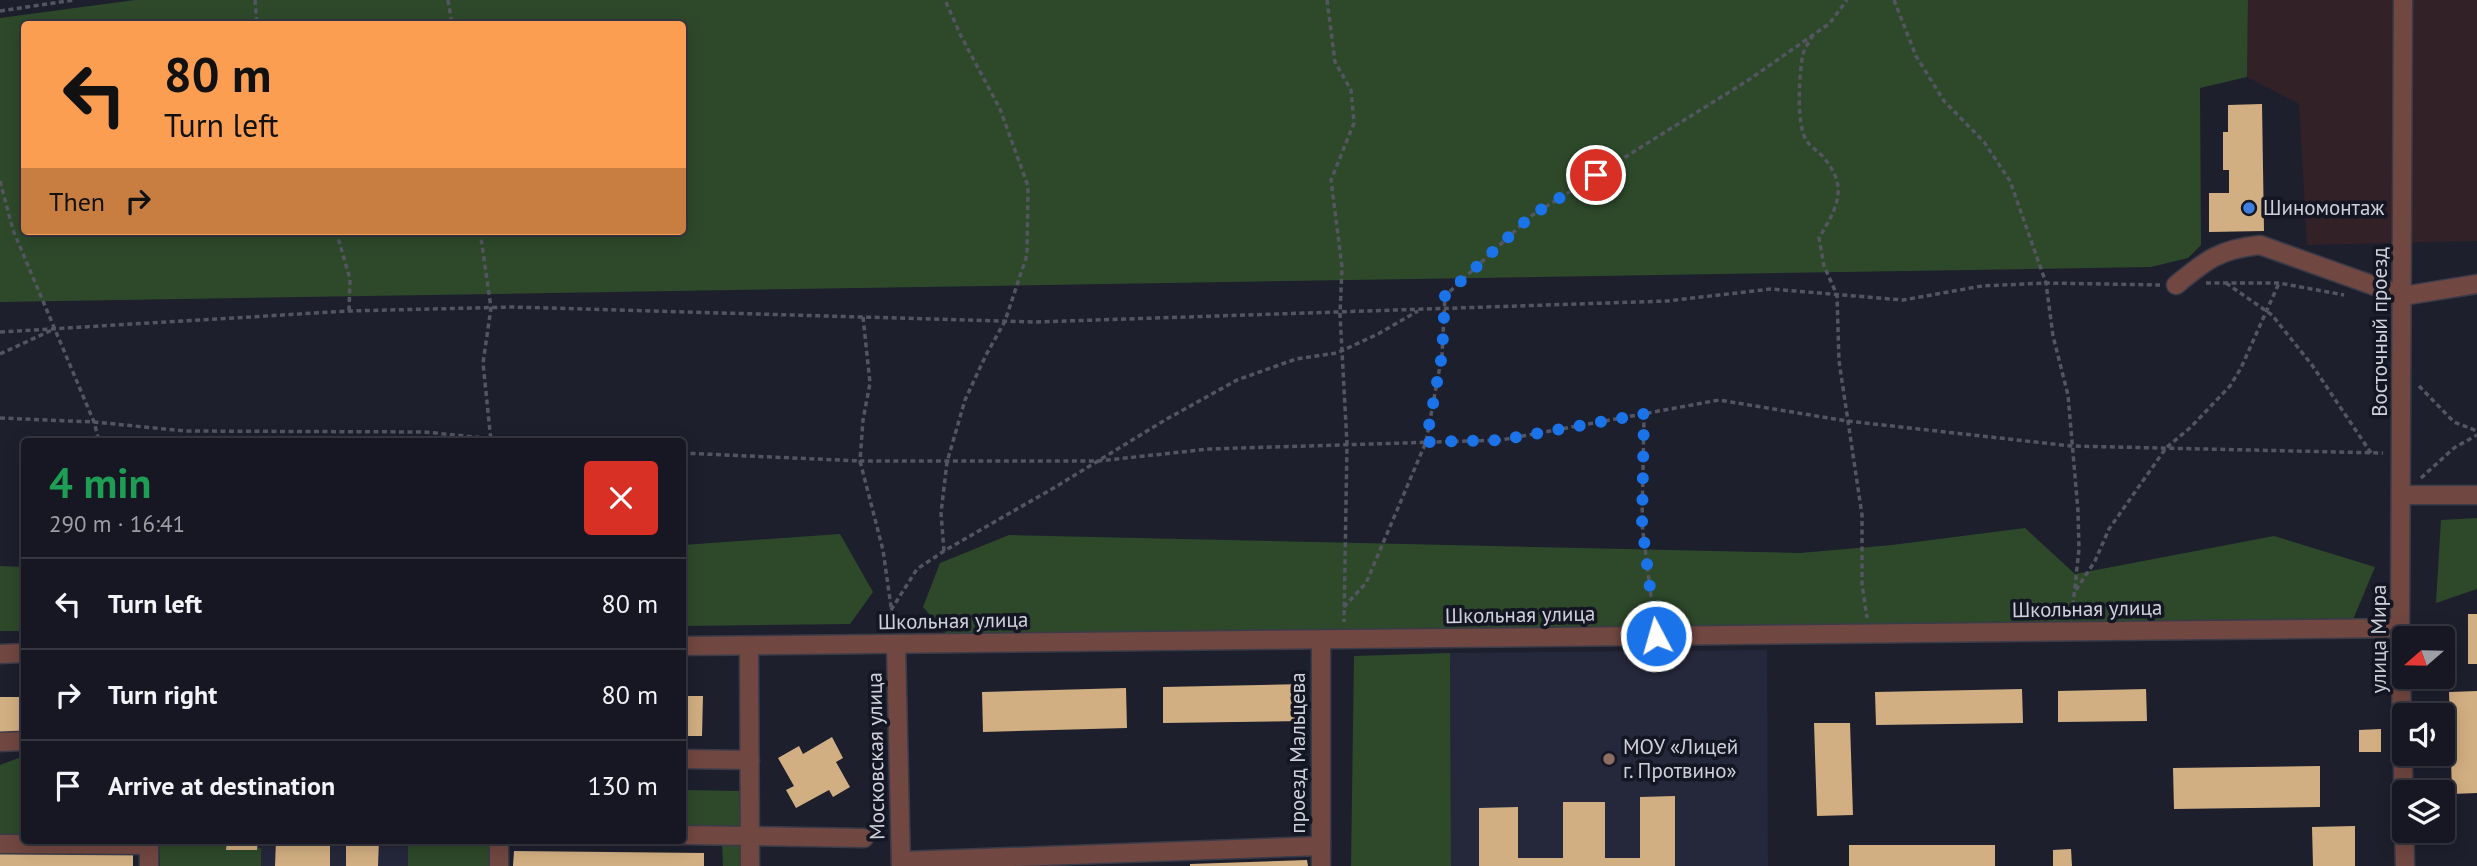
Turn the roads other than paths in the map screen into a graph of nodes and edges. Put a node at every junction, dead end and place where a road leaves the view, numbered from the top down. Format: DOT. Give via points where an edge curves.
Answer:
graph roads {
  1 [pos="2403,0"];
  2 [pos="2477,284"];
  3 [pos="2175,285"];
  4 [pos="2403,296"];
  5 [pos="2402,495"];
  6 [pos="2477,495"];
  7 [pos="2400,626"];
  8 [pos="2392,628"];
  9 [pos="1321,640"];
  10 [pos="896,644"];
  11 [pos="686,646"];
  12 [pos="750,646"];
  13 [pos="21,653"];
  14 [pos="0,654"];
  15 [pos="2401,690"];
  16 [pos="21,741"];
  17 [pos="0,742"];
  18 [pos="686,759"];
  19 [pos="750,760"];
  20 [pos="686,835"];
  21 [pos="750,836"];
  22 [pos="864,838"];
  23 [pos="0,844"];
  24 [pos="21,844"];
  25 [pos="149,844"];
  26 [pos="499,844"];
  27 [pos="1321,846"];
  28 [pos="958,863"];
  29 [pos="901,864"];
  30 [pos="149,866"];
  31 [pos="499,866"];
  32 [pos="750,866"];
  33 [pos="1321,866"];
  34 [pos="2404,866"];
  1 -- 4 [label="street, Восточный проезд"];
  2 -- 4 [label="street"];
  3 -- 4 [label="street" via="2210,257 2260,244"];
  4 -- 5 [label="street, Восточный проезд"];
  5 -- 6 [label="street"];
  5 -- 7 [label="street, улица Мира"];
  8 -- 9 [label="street, Школьная улица"];
  9 -- 10 [label="street, Школьная улица"];
  9 -- 27 [label="street, проезд Мальцева"];
  10 -- 12 [label="street, Школьная улица"];
  10 -- 29 [label="street, Московская улица"];
  11 -- 12 [label="street, Школьная улица"];
  12 -- 19 [label="street"];
  13 -- 14 [label="street"];
  15 -- 34 [label="street, улица Мира"];
  16 -- 17 [label="street"];
  18 -- 19 [label="street"];
  19 -- 21 [label="street"];
  20 -- 21 [label="street"];
  21 -- 22 [label="street"];
  21 -- 32 [label="street"];
  23 -- 24 [label="street"];
  25 -- 30 [label="street"];
  26 -- 31 [label="street"];
  27 -- 28 [label="street"];
  27 -- 33 [label="street, проезд Мальцева"];
  28 -- 29 [label="street"];
}
